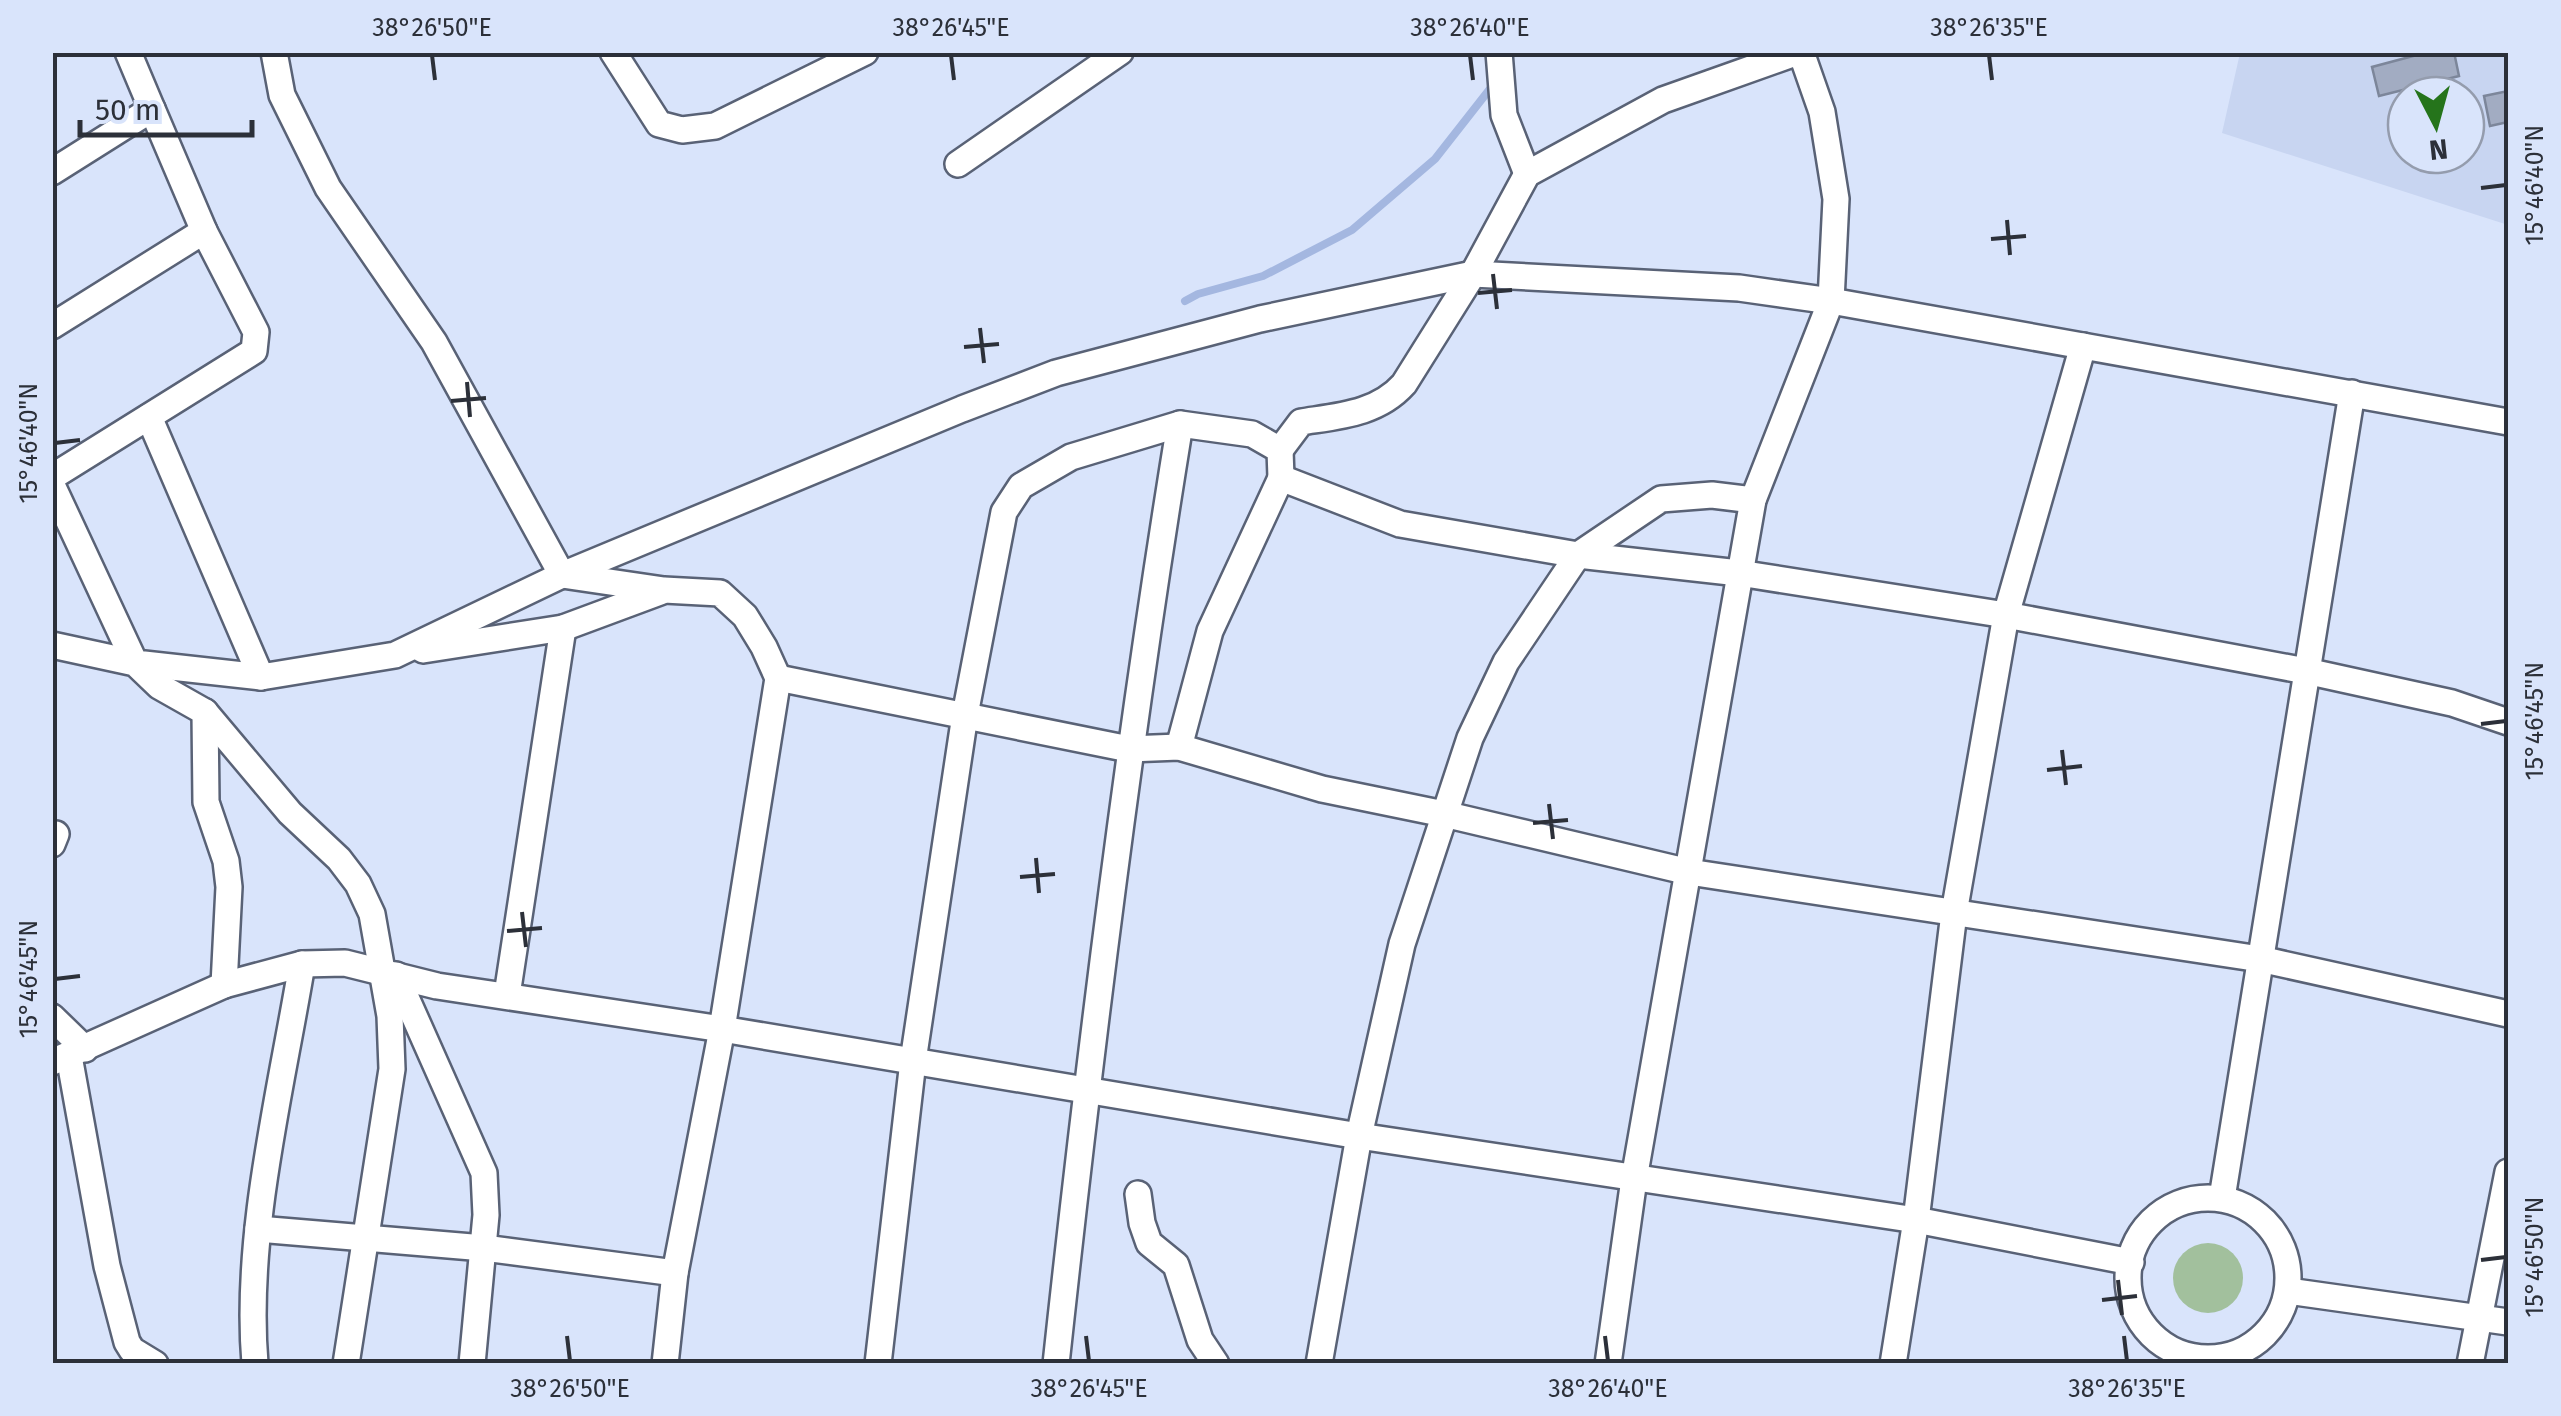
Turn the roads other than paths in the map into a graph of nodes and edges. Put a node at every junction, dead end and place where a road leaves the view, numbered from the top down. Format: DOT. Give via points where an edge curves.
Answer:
graph roads {
  1 [pos="128,52"];
  2 [pos="274,52"];
  3 [pos="613,52"];
  4 [pos="865,52"];
  5 [pos="1120,52"];
  6 [pos="1499,52"];
  7 [pos="1800,52"];
  8 [pos="152,110"];
  9 [pos="958,164"];
  10 [pos="52,172"];
  11 [pos="1527,174"];
  12 [pos="204,231"];
  13 [pos="1473,274"];
  14 [pos="1831,301"];
  15 [pos="52,326"];
  16 [pos="2083,346"];
  17 [pos="2352,392"];
  18 [pos="149,417"];
  19 [pos="2508,422"];
  20 [pos="1180,424"];
  21 [pos="1280,450"];
  22 [pos="52,477"];
  23 [pos="1281,478"];
  24 [pos="52,485"];
  25 [pos="1752,500"];
  26 [pos="1578,555"];
  27 [pos="1739,573"];
  28 [pos="562,575"];
  29 [pos="664,590"];
  30 [pos="2006,615"];
  31 [pos="563,628"];
  32 [pos="52,645"];
  33 [pos="395,655"];
  34 [pos="134,664"];
  35 [pos="2306,670"];
  36 [pos="261,677"];
  37 [pos="778,678"];
  38 [pos="206,712"];
  39 [pos="966,716"];
  40 [pos="2508,722"];
  41 [pos="1179,747"];
  42 [pos="1128,749"];
  43 [pos="1444,814"];
  44 [pos="1688,872"];
  45 [pos="1954,912"];
  46 [pos="2260,959"];
  47 [pos="302,964"];
  48 [pos="390,973"];
  49 [pos="224,985"];
  50 [pos="507,995"];
  51 [pos="2508,1014"];
  52 [pos="52,1017"];
  53 [pos="722,1029"];
  54 [pos="69,1056"];
  55 [pos="913,1060"];
  56 [pos="1086,1089"];
  57 [pos="1359,1136"];
  58 [pos="2508,1172"];
  59 [pos="1634,1179"];
  60 [pos="1138,1194"];
  61 [pos="2222,1198"];
  62 [pos="1916,1220"];
  63 [pos="258,1229"];
  64 [pos="365,1237"];
  65 [pos="484,1248"];
  66 [pos="2130,1262"];
  67 [pos="675,1273"];
  68 [pos="2288,1292"];
  69 [pos="2477,1317"];
  70 [pos="2508,1322"];
  71 [pos="2194,1360"];
  72 [pos="155,1364"];
  73 [pos="255,1364"];
  74 [pos="346,1364"];
  75 [pos="472,1364"];
  76 [pos="665,1364"];
  77 [pos="878,1364"];
  78 [pos="1056,1364"];
  79 [pos="1216,1364"];
  80 [pos="1320,1364"];
  81 [pos="1608,1364"];
  82 [pos="1894,1364"];
  83 [pos="2470,1364"];
  1 -- 8 [label="street"];
  2 -- 28 [label="street" via="282,95 328,188 434,342"];
  3 -- 4 [label="street" via="659,124 682,130 715,126"];
  5 -- 9 [label="street"];
  6 -- 11 [label="street" via="1504,115"];
  7 -- 11 [label="street" via="1663,100"];
  7 -- 14 [label="street" via="1822,112 1836,200"];
  8 -- 10 [label="street"];
  8 -- 12 [label="street"];
  11 -- 13 [label="street"];
  12 -- 15 [label="street"];
  12 -- 18 [label="street" via="256,332 254,351"];
  13 -- 14 [label="street" via="1739,288"];
  13 -- 21 [label="street" via="1390,400 1301,422"];
  13 -- 28 [label="street" via="1056,372"];
  14 -- 16 [label="street"];
  14 -- 25 [label="street"];
  16 -- 17 [label="street"];
  16 -- 30 [label="street"];
  17 -- 19 [label="street"];
  17 -- 35 [label="street"];
  18 -- 22 [label="street"];
  18 -- 36 [label="street"];
  20 -- 21 [label="street" via="1252,434"];
  20 -- 39 [label="street" via="1071,456 1021,486 1004,512"];
  20 -- 42 [label="street"];
  21 -- 23 [label="street"];
  23 -- 26 [label="street" via="1400,524"];
  23 -- 41 [label="street" via="1210,632"];
  24 -- 34 [label="street"];
  25 -- 26 [label="street" via="1661,500"];
  25 -- 27 [label="street"];
  26 -- 27 [label="street"];
  26 -- 43 [label="street" via="1506,662"];
  27 -- 30 [label="street"];
  27 -- 44 [label="street"];
  28 -- 29 [label="street"];
  28 -- 33 [label="street"];
  29 -- 31 [label="street"];
  29 -- 37 [label="street" via="720,594 745,616"];
  30 -- 35 [label="street"];
  30 -- 45 [label="street"];
  31 -- 33 [label="street"];
  31 -- 50 [label="street"];
  32 -- 34 [label="street"];
  33 -- 36 [label="street"];
  34 -- 36 [label="street"];
  34 -- 38 [label="street"];
  35 -- 40 [label="street"];
  35 -- 46 [label="street"];
  37 -- 39 [label="street"];
  37 -- 53 [label="street"];
  38 -- 48 [label="street" via="358,884"];
  38 -- 49 [label="street" via="206,802 229,887"];
  39 -- 42 [label="street"];
  39 -- 55 [label="street"];
  41 -- 42 [label="street"];
  41 -- 43 [label="street" via="1322,789"];
  42 -- 56 [label="street"];
  43 -- 44 [label="street"];
  43 -- 57 [label="street" via="1402,944"];
  44 -- 45 [label="street"];
  44 -- 59 [label="street"];
  45 -- 46 [label="street"];
  45 -- 62 [label="street"];
  46 -- 51 [label="street"];
  46 -- 61 [label="street"];
  47 -- 48 [label="street" via="345,963"];
  47 -- 49 [label="street"];
  47 -- 63 [label="street"];
  48 -- 50 [label="street"];
  48 -- 64 [label="street" via="392,1069"];
  48 -- 65 [label="street" via="484,1173"];
  49 -- 54 [label="street"];
  50 -- 53 [label="street"];
  52 -- 54 [label="street"];
  53 -- 55 [label="street"];
  53 -- 67 [label="street"];
  54 -- 72 [label="street" via="127,1342"];
  55 -- 56 [label="street"];
  55 -- 77 [label="street"];
  56 -- 57 [label="street"];
  56 -- 78 [label="street"];
  57 -- 59 [label="street"];
  57 -- 80 [label="street"];
  58 -- 69 [label="street"];
  59 -- 62 [label="street"];
  59 -- 81 [label="street"];
  60 -- 79 [label="street" via="1149,1242 1176,1265 1200,1340"];
  61 -- 66 [label="street" via="2198,1198 2163,1212 2137,1240"];
  61 -- 68 [label="street" via="2256,1214 2281,1242"];
  62 -- 66 [label="street"];
  62 -- 82 [label="street"];
  63 -- 64 [label="street"];
  63 -- 73 [label="street"];
  64 -- 65 [label="street"];
  64 -- 74 [label="street"];
  65 -- 67 [label="street"];
  65 -- 75 [label="street"];
  66 -- 71 [label="street" via="2128,1288 2136,1313 2150,1333"];
  67 -- 76 [label="street"];
  68 -- 69 [label="street"];
  68 -- 71 [label="street" via="2280,1315 2244,1350"];
  69 -- 70 [label="street"];
  69 -- 83 [label="street"];
}
